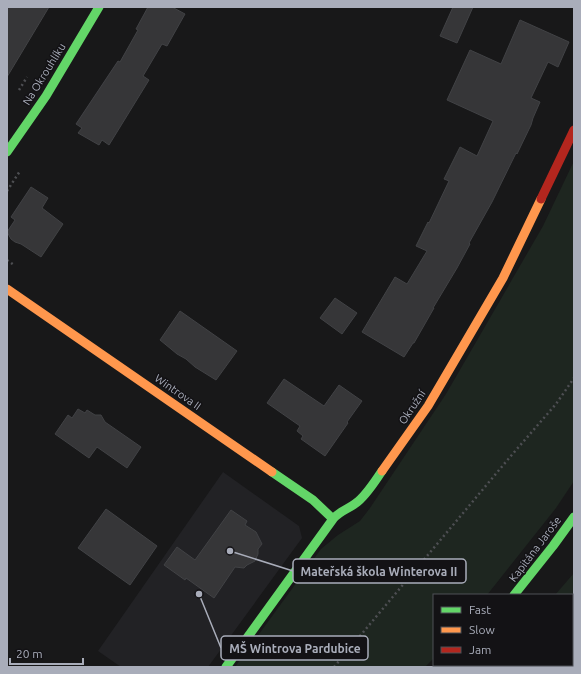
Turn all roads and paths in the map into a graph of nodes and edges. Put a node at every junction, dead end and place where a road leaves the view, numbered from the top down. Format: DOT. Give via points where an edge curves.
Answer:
graph roads {
  1 [pos="99,7"];
  2 [pos="574,130"];
  3 [pos="7,152"];
  4 [pos="7,289"];
  5 [pos="574,378"];
  6 [pos="574,517"];
  7 [pos="333,519"];
  8 [pos="515,594"];
  9 [pos="226,667"];
  10 [pos="334,667"];
  1 -- 3 [label="street, Na Okrouhlíku" via="46,96"];
  2 -- 7 [label="street, Okružní" via="503,278 428,406 368,491 357,503 338,513"];
  4 -- 7 [label="street, Wintrova II" via="313,500"];
  5 -- 10 [label="path" via="556,404"];
  6 -- 8 [label="street, Kapitána Jaroše"];
  7 -- 9 [label="street, Okružní"];
}
